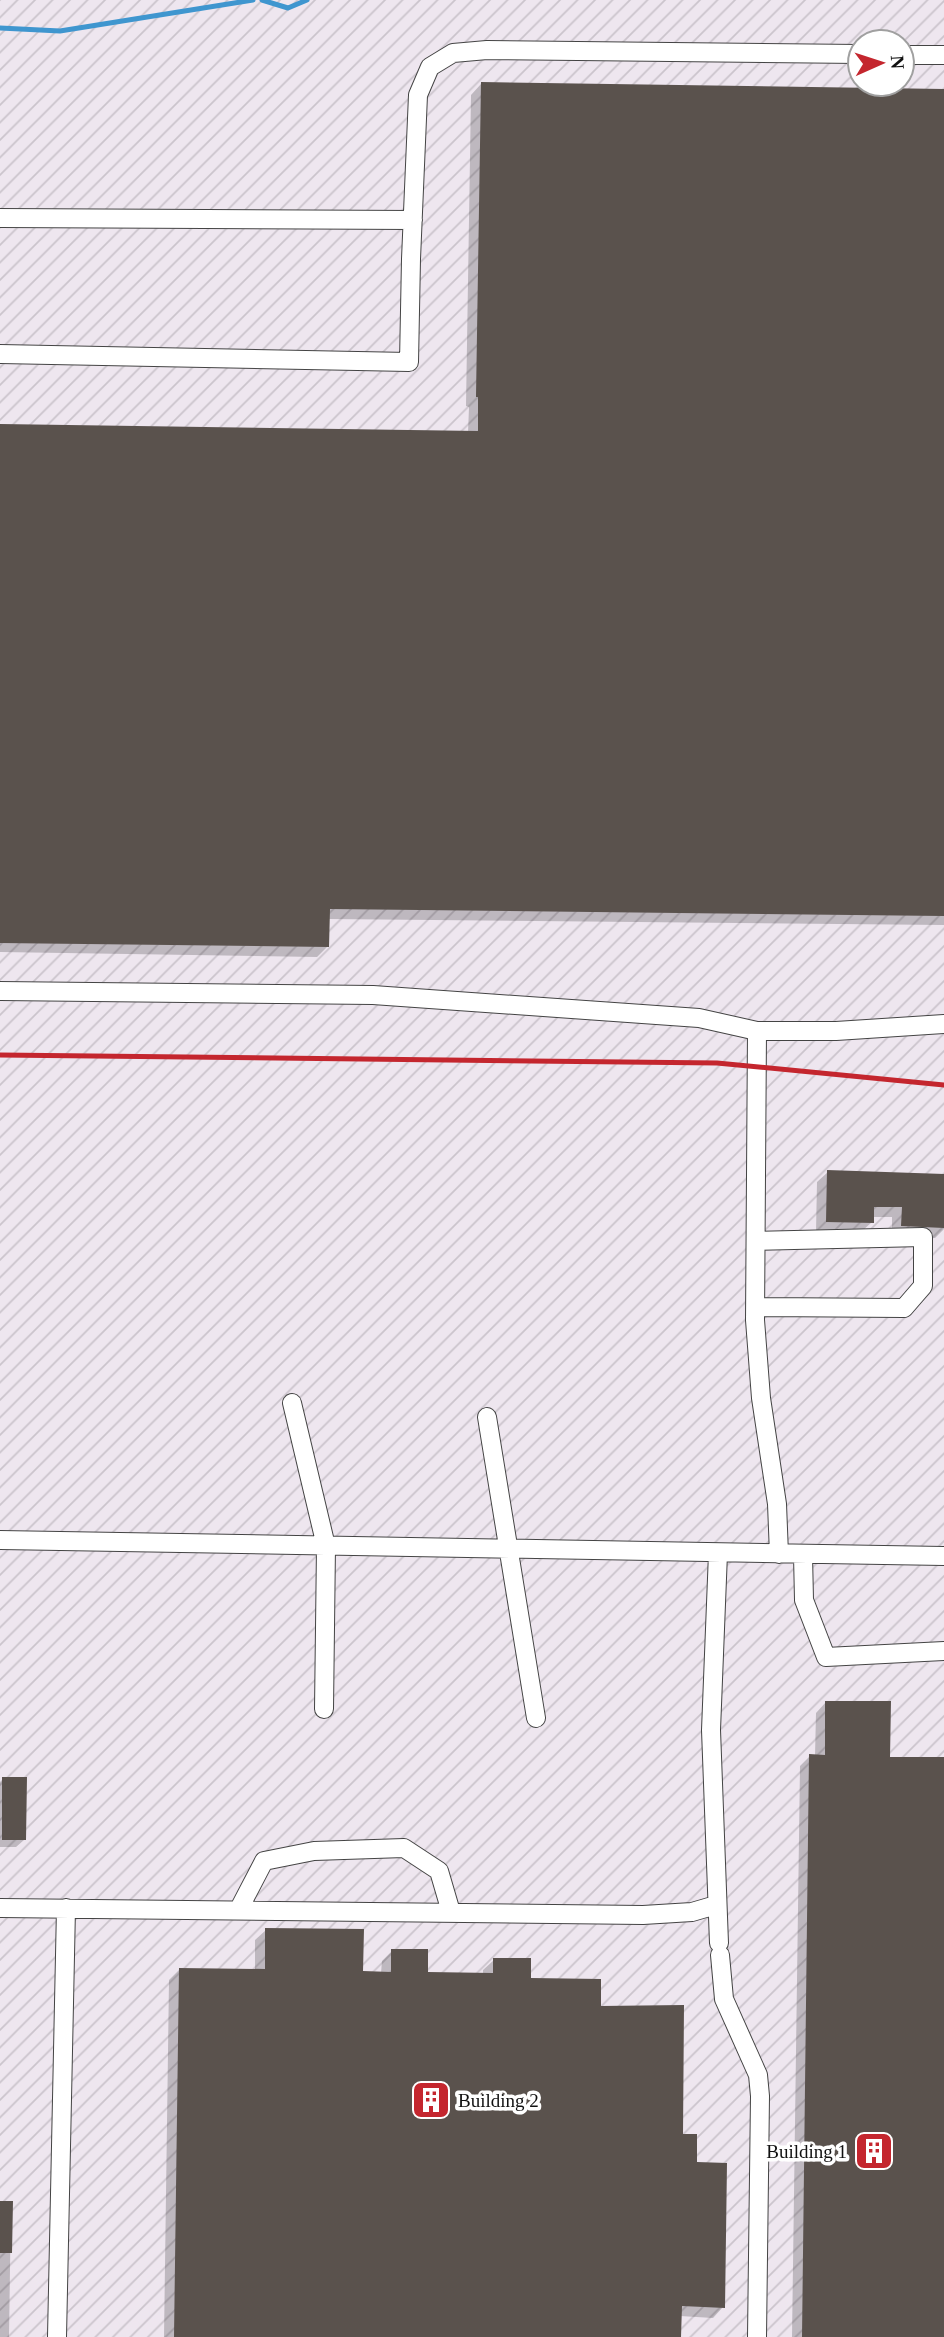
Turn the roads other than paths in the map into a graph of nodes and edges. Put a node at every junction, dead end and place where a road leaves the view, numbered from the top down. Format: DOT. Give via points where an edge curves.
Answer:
graph roads {
  1 [pos="846,54"];
  2 [pos="916,55"];
  3 [pos="944,55"];
  4 [pos="0,218"];
  5 [pos="413,220"];
  6 [pos="0,354"];
  7 [pos="0,991"];
  8 [pos="944,1024"];
  9 [pos="757,1031"];
  10 [pos="756,1241"];
  11 [pos="756,1307"];
  12 [pos="292,1403"];
  13 [pos="488,1417"];
  14 [pos="0,1540"];
  15 [pos="326,1546"];
  16 [pos="509,1550"];
  17 [pos="718,1553"];
  18 [pos="779,1555"];
  19 [pos="803,1555"];
  20 [pos="944,1556"];
  21 [pos="944,1651"];
  22 [pos="324,1709"];
  23 [pos="536,1718"];
  24 [pos="716,1905"];
  25 [pos="0,1908"];
  26 [pos="66,1908"];
  27 [pos="239,1909"];
  28 [pos="451,1912"];
  29 [pos="57,2337"];
  30 [pos="757,2337"];
  1 -- 5 [label="lane" via="453,52 430,67 418,95"];
  2 -- 3 [label="lane"];
  4 -- 5 [label="lane"];
  5 -- 6 [label="lane" via="409,362"];
  7 -- 9 [label="lane" via="373,995 699,1018"];
  8 -- 9 [label="lane"];
  9 -- 10 [label="lane"];
  10 -- 11 [label="lane"];
  10 -- 11 [label="lane" via="923,1237 923,1286 904,1308"];
  11 -- 18 [label="lane"];
  12 -- 15 [label="lane"];
  13 -- 16 [label="lane"];
  14 -- 15 [label="lane"];
  15 -- 16 [label="lane"];
  15 -- 22 [label="lane"];
  16 -- 17 [label="lane"];
  16 -- 23 [label="lane"];
  17 -- 18 [label="lane"];
  17 -- 24 [label="lane" via="711,1730"];
  18 -- 19 [label="lane"];
  19 -- 20 [label="lane"];
  19 -- 21 [label="lane" via="804,1600 826,1657"];
  24 -- 28 [label="lane" via="692,1912 643,1915"];
  24 -- 30 [label="lane" via="723,1998 750,2053 759,2085"];
  25 -- 26 [label="lane"];
  26 -- 27 [label="lane"];
  26 -- 29 [label="lane"];
  27 -- 28 [label="lane"];
  27 -- 28 [label="lane" via="264,1861 314,1851 404,1848 439,1871"];
}
